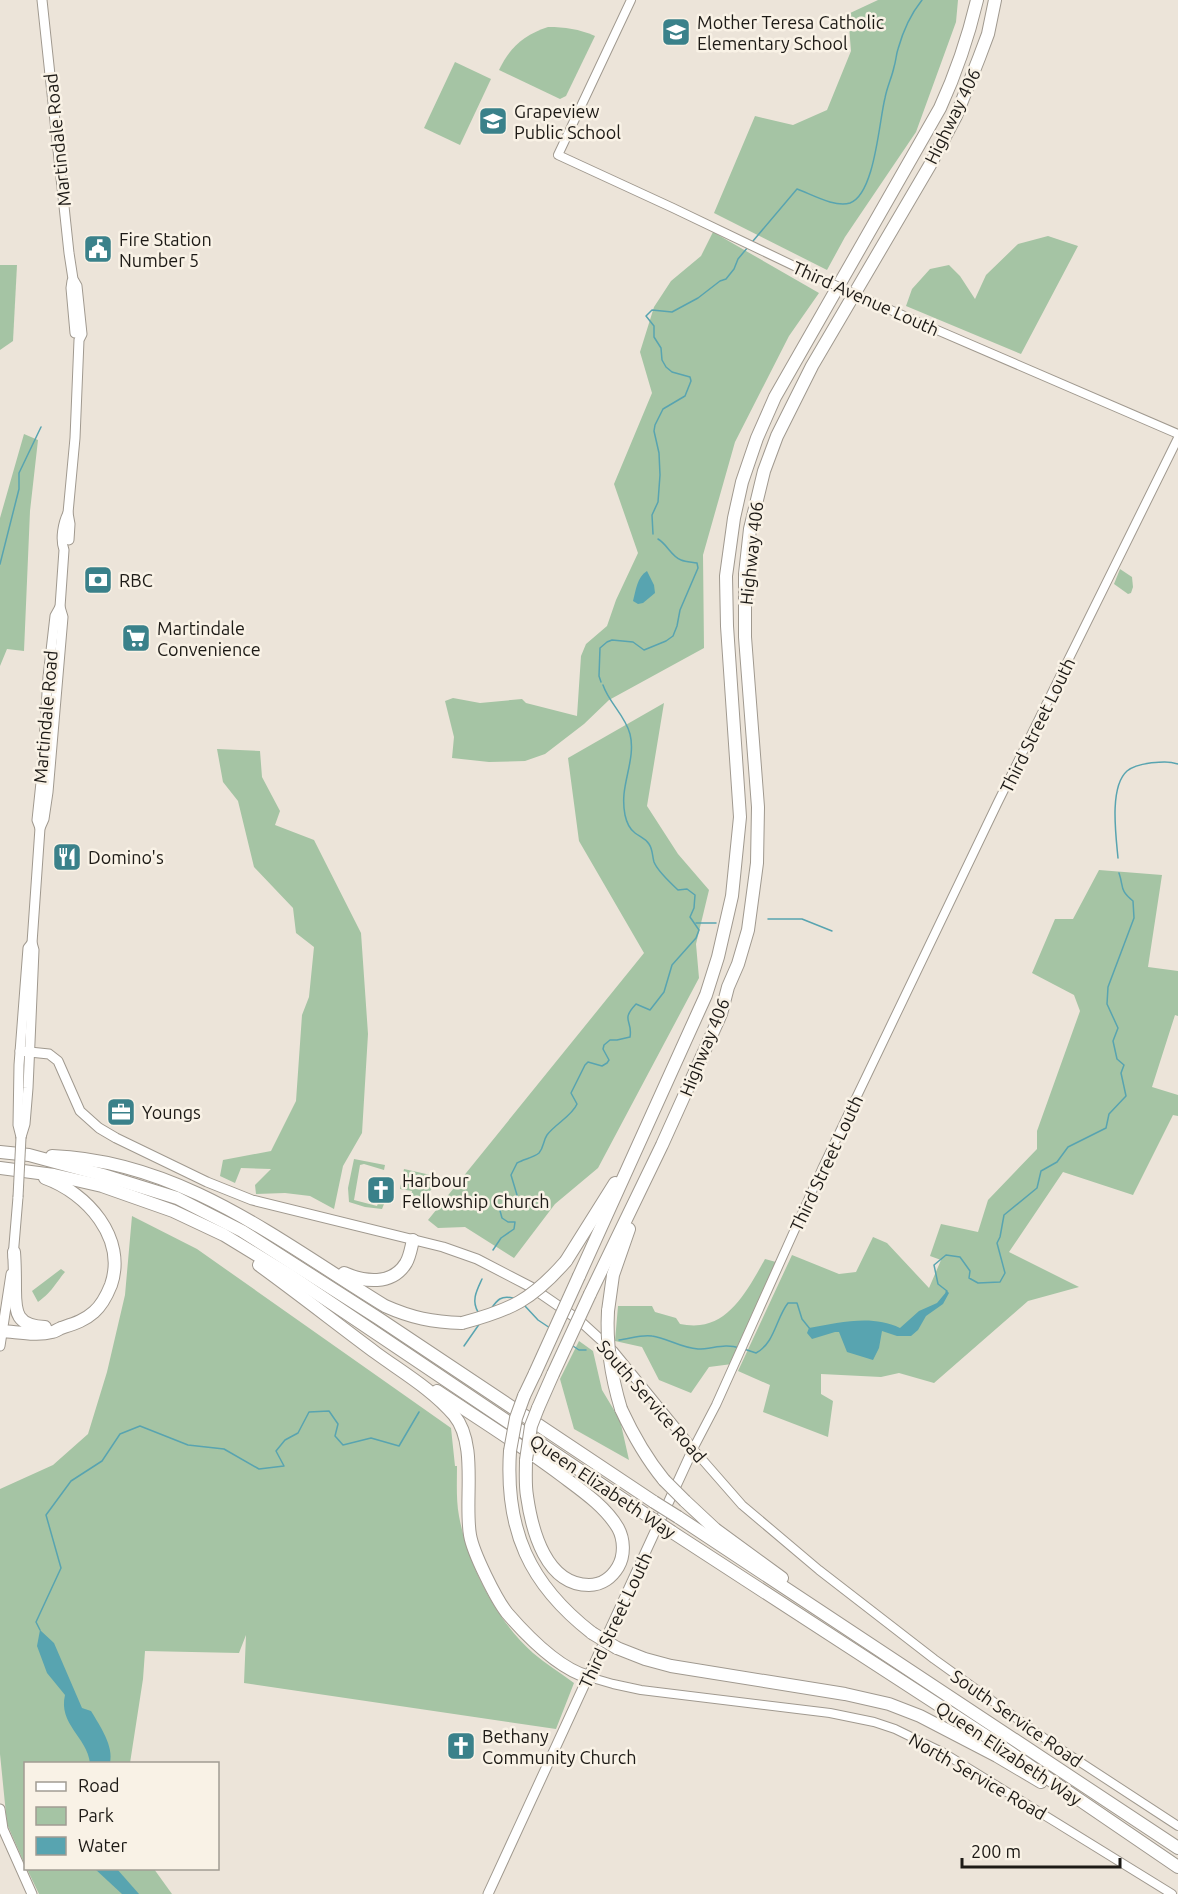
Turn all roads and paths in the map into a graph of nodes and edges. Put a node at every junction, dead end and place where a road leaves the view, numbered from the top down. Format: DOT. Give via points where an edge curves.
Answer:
graph roads {
  1 [pos="42,0"];
  2 [pos="631,0"];
  3 [pos="977,0"];
  4 [pos="995,0"];
  5 [pos="1178,436"];
  6 [pos="24,1051"];
  7 [pos="656,1108"];
  8 [pos="662,1144"];
  9 [pos="0,1152"];
  10 [pos="29,1155"];
  11 [pos="0,1168"];
  12 [pos="15,1169"];
  13 [pos="173,1211"];
  14 [pos="277,1237"];
  15 [pos="413,1240"];
  16 [pos="14,1252"];
  17 [pos="61,1328"];
  18 [pos="2,1331"];
  19 [pos="0,1346"];
  20 [pos="377,1354"];
  21 [pos="693,1449"];
  22 [pos="808,1604"];
  23 [pos="589,1677"];
  24 [pos="0,1809"];
  25 [pos="1178,1826"];
  26 [pos="1138,1840"];
  27 [pos="1178,1848"];
  28 [pos="1178,1867"];
  29 [pos="32,1894"];
  30 [pos="488,1894"];
  31 [pos="1173,1894"];
  1 -- 6 [label="main road, Martindale Road" via="82,334 68,546 64,550 60,607 55,616 48,676 37,820 40,828 34,950"];
  2 -- 5 [label="street, Third Avenue Louth, bridge" via="558,155 872,302"];
  3 -- 7 [label="highway, Highway 406" via="958,67 940,108 780,388 747,467 734,518 726,576 741,817 732,896 706,995"];
  4 -- 8 [label="highway, Highway 406" via="980,58 956,116 807,374 764,471 750,530 744,605 758,807 755,886 748,930 721,1014"];
  5 -- 21 [label="street, Third Street Louth" via="822,1169"];
  6 -- 15 [label="main road, South Service Road" via="49,1054 58,1061 80,1111 116,1138 252,1200"];
  6 -- 16 [label="main road, Martindale Road, bridge" via="25,1125"];
  7 -- 14 [label="highway, bridge" via="566,1261 525,1300 501,1312 462,1323 406,1316"];
  7 -- 26 [label="highway, bridge" via="516,1418 508,1472 512,1514 528,1558 557,1603 592,1633 645,1659 845,1694 920,1716 997,1756"];
  8 -- 20 [label="highway, bridge" via="538,1408 531,1426 526,1460 531,1516 553,1568 575,1584 592,1585 607,1580 621,1562 624,1549 619,1529 604,1510 538,1458"];
  8 -- 22 [label="highway, bridge" via="611,1285 607,1338 621,1409 664,1480 715,1529 794,1586"];
  9 -- 10 [label="highway, Queen Elizabeth Way"];
  10 -- 14 [label="highway" via="72,1157 141,1172 220,1203"];
  10 -- 22 [label="highway, Queen Elizabeth Way, bridge" via="177,1198 242,1231"];
  11 -- 12 [label="highway, Queen Elizabeth Way"];
  12 -- 13 [label="highway, Queen Elizabeth Way" via="102,1186"];
  12 -- 17 [label="highway" via="56,1182 70,1191 98,1216 110,1240 114,1271 105,1298 93,1313"];
  13 -- 20 [label="highway" via="230,1244"];
  13 -- 26 [label="highway, Queen Elizabeth Way, bridge" via="224,1235 288,1274"];
  14 -- 15 [label="highway" via="368,1281 391,1277 400,1271"];
  15 -- 21 [label="main road, South Service Road" via="477,1259 559,1305 613,1351"];
  16 -- 17 [label="highway" via="18,1315 34,1326"];
  16 -- 18 [label="main road, Martindale Road"];
  17 -- 18 [label="highway" via="36,1333"];
  18 -- 19 [label="main road, Martindale Road"];
  20 -- 23 [label="highway" via="434,1396 455,1416 464,1433 470,1538 506,1611 542,1649"];
  21 -- 23 [label="main road, Third Street Louth"];
  21 -- 25 [label="street, South Service Road" via="742,1505 819,1570 1051,1743"];
  22 -- 27 [label="highway, Queen Elizabeth Way"];
  23 -- 30 [label="main road, Third Street Louth"];
  23 -- 31 [label="street, North Service Road" via="641,1690 830,1713 895,1729 942,1752"];
  24 -- 29 [label="main road" via="3,1829"];
  26 -- 28 [label="highway, Queen Elizabeth Way"];
}
